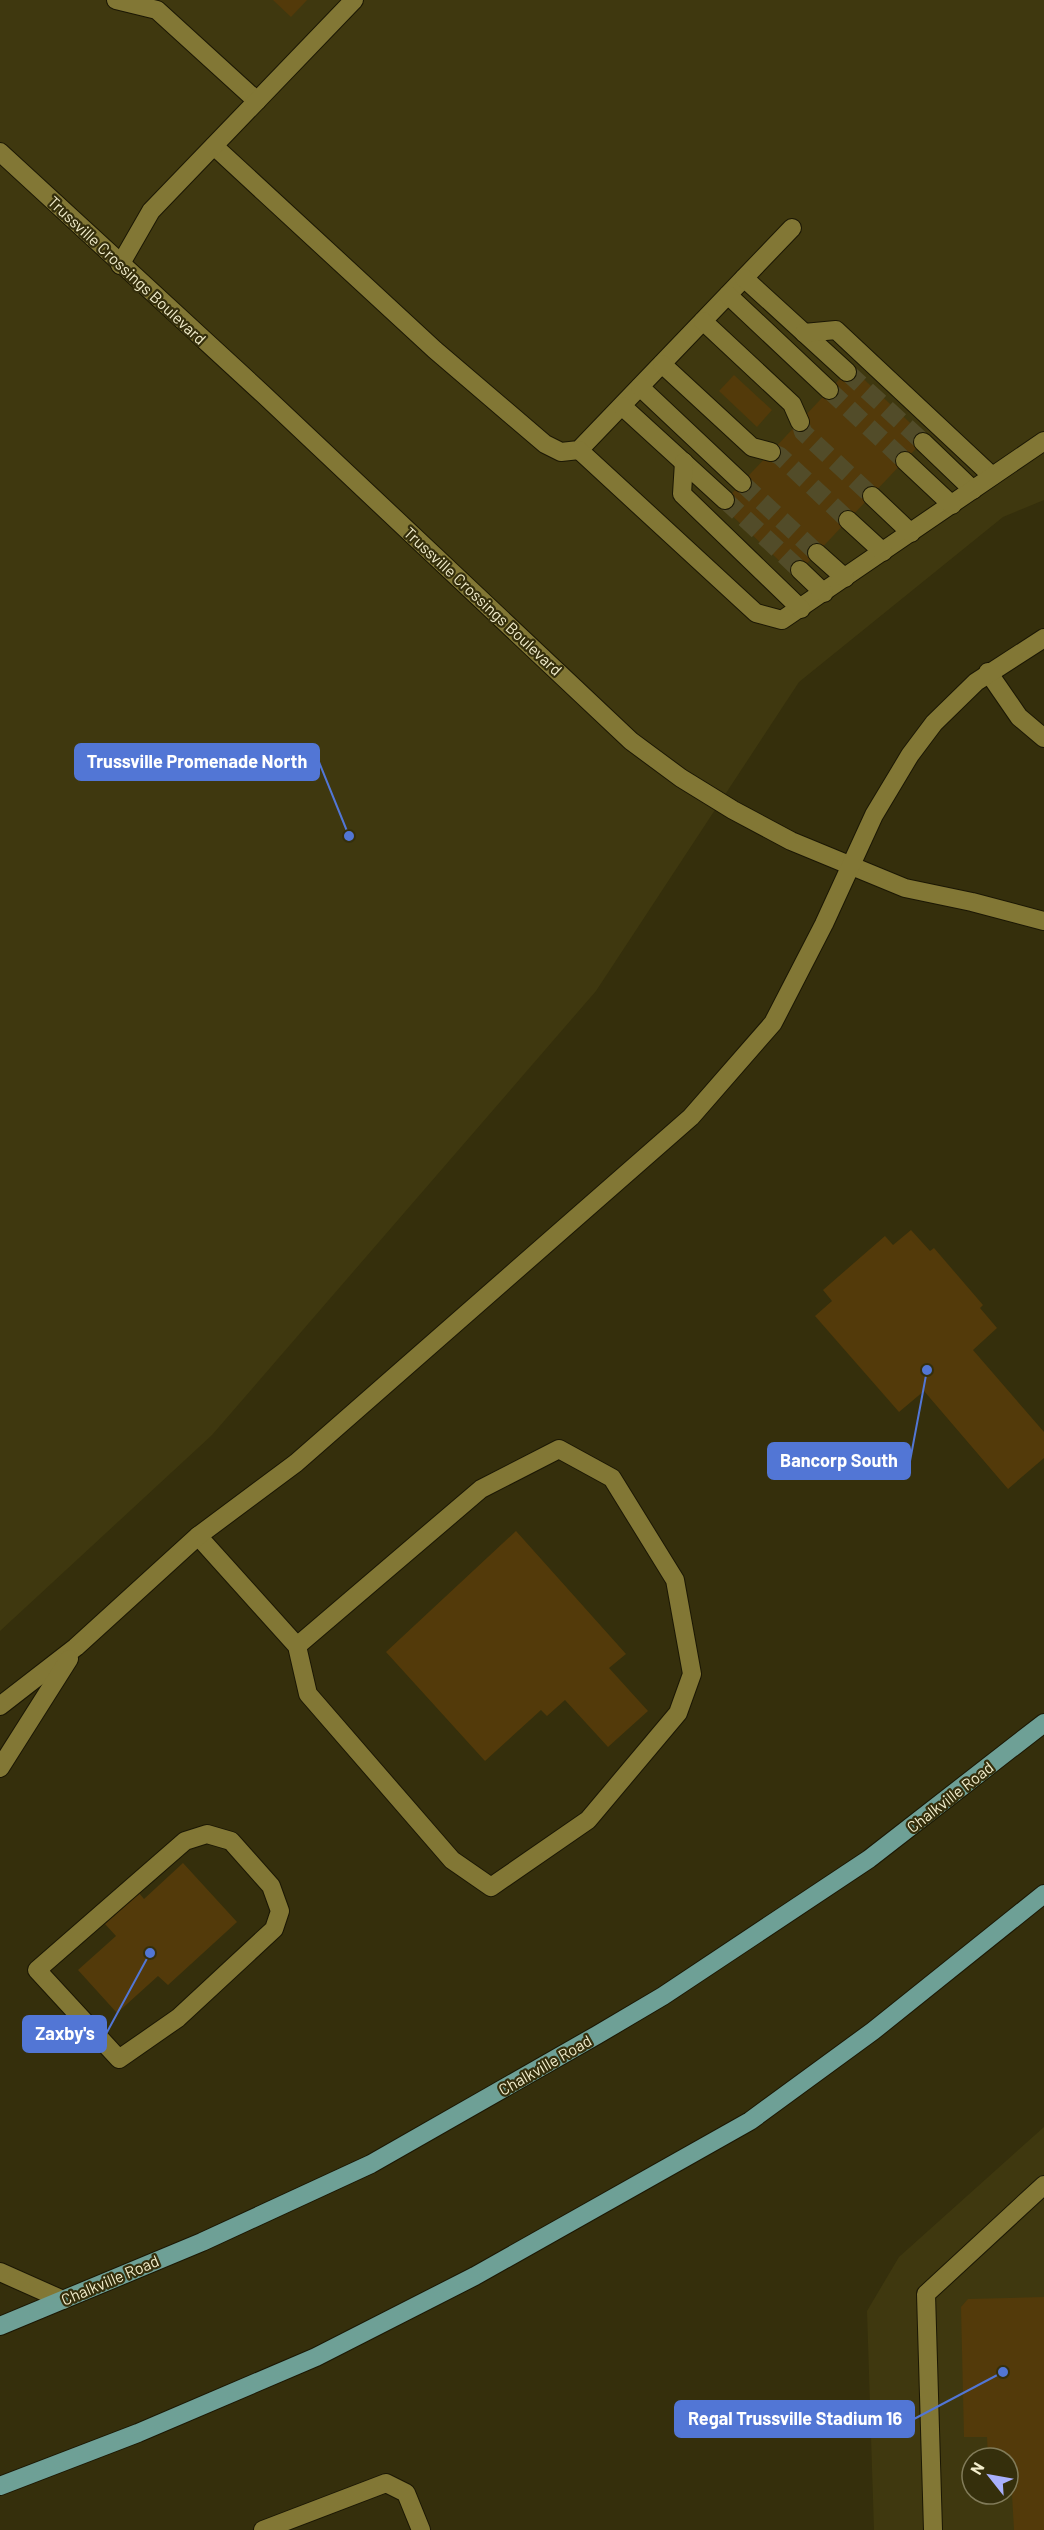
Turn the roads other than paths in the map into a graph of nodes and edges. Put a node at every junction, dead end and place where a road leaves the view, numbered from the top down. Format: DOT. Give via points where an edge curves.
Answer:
graph roads {
  1 [pos="116,0"];
  2 [pos="354,0"];
  3 [pos="257,101"];
  4 [pos="214,146"];
  5 [pos="0,152"];
  6 [pos="792,228"];
  7 [pos="120,265"];
  8 [pos="744,278"];
  9 [pos="728,295"];
  10 [pos="703,321"];
  11 [pos="804,333"];
  12 [pos="662,363"];
  13 [pos="847,372"];
  14 [pos="640,387"];
  15 [pos="829,390"];
  16 [pos="622,406"];
  17 [pos="800,422"];
  18 [pos="1044,441"];
  19 [pos="922,442"];
  20 [pos="579,450"];
  21 [pos="771,453"];
  22 [pos="905,461"];
  23 [pos="684,462"];
  24 [pos="992,476"];
  25 [pos="742,483"];
  26 [pos="973,490"];
  27 [pos="872,495"];
  28 [pos="725,500"];
  29 [pos="952,505"];
  30 [pos="848,520"];
  31 [pos="911,533"];
  32 [pos="883,552"];
  33 [pos="817,553"];
  34 [pos="800,570"];
  35 [pos="845,578"];
  36 [pos="824,593"];
  37 [pos="801,609"];
  38 [pos="1044,638"];
  39 [pos="988,672"];
  40 [pos="1044,738"];
  41 [pos="850,865"];
  42 [pos="1044,921"];
  43 [pos="198,1536"];
  44 [pos="297,1646"];
  45 [pos="76,1647"];
  46 [pos="0,1706"];
  47 [pos="1044,1723"];
  48 [pos="0,1768"];
  49 [pos="1044,1894"];
  50 [pos="178,2018"];
  51 [pos="1044,2185"];
  52 [pos="0,2272"];
  53 [pos="63,2300"];
  54 [pos="0,2326"];
  55 [pos="0,2486"];
  56 [pos="263,2530"];
  57 [pos="421,2530"];
  58 [pos="933,2530"];
  1 -- 3 [label="street" via="157,10"];
  2 -- 3 [label="street"];
  3 -- 4 [label="street"];
  4 -- 7 [label="street" via="151,211"];
  4 -- 20 [label="street" via="435,350 545,444 561,452"];
  5 -- 7 [label="street, Trussville Crossings Boulevard"];
  6 -- 8 [label="street"];
  7 -- 41 [label="street, Trussville Crossings Boulevard" via="263,394 631,741 733,810 791,841"];
  8 -- 9 [label="street"];
  8 -- 11 [label="street"];
  9 -- 10 [label="street"];
  9 -- 15 [label="street"];
  10 -- 12 [label="street"];
  10 -- 17 [label="street" via="792,404"];
  11 -- 13 [label="street"];
  11 -- 24 [label="street" via="836,330"];
  12 -- 14 [label="street"];
  12 -- 21 [label="street" via="752,447"];
  14 -- 16 [label="street"];
  14 -- 25 [label="street"];
  16 -- 20 [label="street"];
  16 -- 23 [label="street"];
  18 -- 24 [label="street"];
  19 -- 26 [label="street"];
  20 -- 37 [label="street" via="756,613 782,620"];
  22 -- 29 [label="street"];
  23 -- 28 [label="street"];
  23 -- 37 [label="street" via="682,494"];
  24 -- 26 [label="street"];
  26 -- 29 [label="street"];
  27 -- 31 [label="street"];
  29 -- 31 [label="street"];
  30 -- 32 [label="street"];
  31 -- 32 [label="street"];
  32 -- 35 [label="street"];
  33 -- 35 [label="street"];
  34 -- 36 [label="street"];
  35 -- 36 [label="street"];
  36 -- 37 [label="street"];
  38 -- 39 [label="street"];
  39 -- 40 [label="street" via="1020,717"];
  39 -- 41 [label="street" via="934,723 910,755"];
  41 -- 42 [label="street, Trussville Crossings Boulevard" via="905,888"];
  41 -- 43 [label="street" via="773,1023 692,1117 296,1463"];
  43 -- 44 [label="street"];
  43 -- 45 [label="street"];
  44 -- 44 [label="street" via="308,1694 452,1860 491,1887 588,1820 678,1713 692,1674 675,1580 612,1478 559,1449 482,1489"];
  45 -- 46 [label="street"];
  45 -- 48 [label="street"];
  47 -- 53 [label="main road, Chalkville Road" via="869,1859 663,1996 371,2164 202,2242"];
  49 -- 55 [label="main road" via="873,2031 750,2121 475,2276 316,2357 138,2433"];
  50 -- 50 [label="street" via="274,1929 280,1911 271,1886 251,1862 231,1841 207,1834 185,1841 37,1970 119,2059"];
  51 -- 58 [label="street" via="926,2294"];
  52 -- 53 [label="street"];
  53 -- 54 [label="main road, Chalkville Road"];
  56 -- 57 [label="street" via="386,2483 406,2493"];
}
